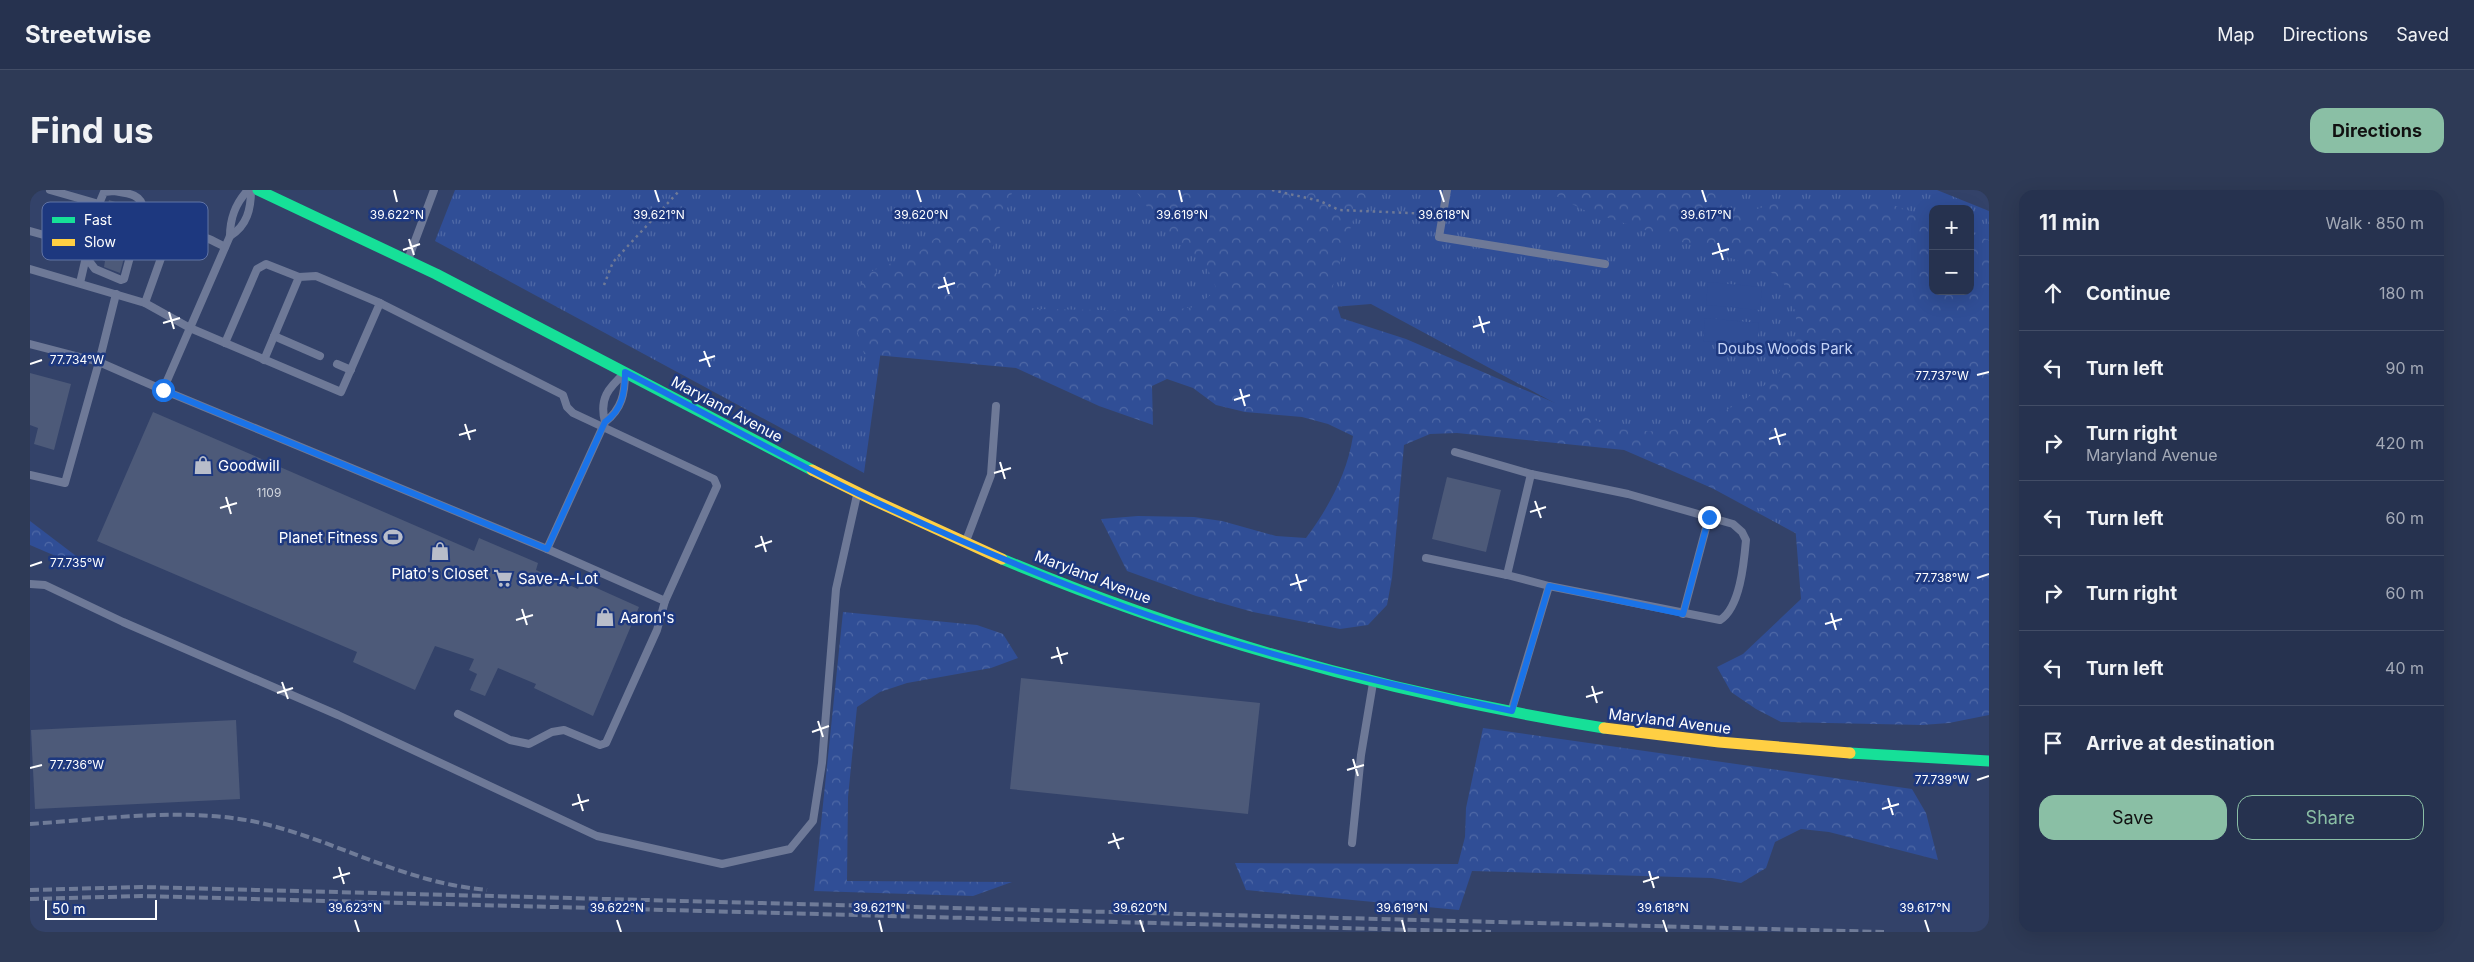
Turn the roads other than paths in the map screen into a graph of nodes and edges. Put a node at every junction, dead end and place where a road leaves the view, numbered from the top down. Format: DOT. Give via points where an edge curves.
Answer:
graph roads {
  1 [pos="50,190"];
  2 [pos="249,190"];
  3 [pos="258,190"];
  4 [pos="434,190"];
  5 [pos="1447,190"];
  6 [pos="92,202"];
  7 [pos="100,202"];
  8 [pos="142,202"];
  9 [pos="230,236"];
  10 [pos="208,238"];
  11 [pos="225,247"];
  12 [pos="408,259"];
  13 [pos="85,260"];
  14 [pos="88,260"];
  15 [pos="129,260"];
  16 [pos="160,260"];
  17 [pos="1605,264"];
  18 [pos="30,269"];
  19 [pos="299,278"];
  20 [pos="80,283"];
  21 [pos="116,294"];
  22 [pos="145,303"];
  23 [pos="380,303"];
  24 [pos="190,328"];
  25 [pos="274,336"];
  26 [pos="30,344"];
  27 [pos="225,344"];
  28 [pos="320,356"];
  29 [pos="264,360"];
  30 [pos="99,362"];
  31 [pos="337,364"];
  32 [pos="351,370"];
  33 [pos="625,372"];
  34 [pos="163,390"];
  35 [pos="996,406"];
  36 [pos="604,425"];
  37 [pos="1455,452"];
  38 [pos="1531,474"];
  39 [pos="30,475"];
  40 [pos="858,493"];
  41 [pos="1709,517"];
  42 [pos="965,543"];
  43 [pos="547,549"];
  44 [pos="1426,558"];
  45 [pos="1508,575"];
  46 [pos="30,584"];
  47 [pos="1549,586"];
  48 [pos="665,601"];
  49 [pos="1683,614"];
  50 [pos="1373,681"];
  51 [pos="1512,711"];
  52 [pos="458,714"];
  53 [pos="1989,761"];
  54 [pos="1352,843"];
  1 -- 6 [label="lane"];
  2 -- 9 [label="lane" via="238,201 230,222"];
  2 -- 9 [label="lane" via="251,205 241,230"];
  3 -- 12 [label="main road, Maryland Avenue"];
  4 -- 12 [label="lane"];
  5 -- 17 [label="lane" via="1440,237"];
  7 -- 8 [label="lane" via="104,192 114,191 138,197"];
  9 -- 11 [label="lane"];
  10 -- 11 [label="lane"];
  11 -- 24 [label="lane"];
  12 -- 33 [label="main road, Maryland Avenue"];
  13 -- 20 [label="lane"];
  14 -- 15 [label="lane" via="102,274 124,279"];
  16 -- 22 [label="lane"];
  18 -- 20 [label="lane"];
  19 -- 23 [label="lane" via="316,276"];
  19 -- 25 [label="lane"];
  19 -- 27 [label="lane" via="266,264 257,269"];
  20 -- 21 [label="lane"];
  21 -- 22 [label="lane"];
  21 -- 30 [label="lane"];
  22 -- 24 [label="lane"];
  23 -- 32 [label="lane"];
  23 -- 36 [label="lane" via="564,395 567,407 573,413"];
  24 -- 27 [label="lane"];
  24 -- 34 [label="lane"];
  25 -- 28 [label="lane"];
  25 -- 29 [label="lane"];
  26 -- 30 [label="lane"];
  27 -- 29 [label="lane"];
  29 -- 32 [label="lane" via="342,392"];
  30 -- 34 [label="lane"];
  30 -- 39 [label="lane" via="65,483"];
  31 -- 32 [label="lane"];
  33 -- 36 [label="lane" via="625,394 614,415"];
  33 -- 36 [label="lane" via="610,386 601,407"];
  33 -- 40 [label="main road, Maryland Avenue"];
  34 -- 43 [label="lane"];
  35 -- 42 [label="lane" via="991,475"];
  36 -- 43 [label="lane"];
  36 -- 48 [label="lane" via="714,479 717,486"];
  37 -- 38 [label="lane"];
  38 -- 41 [label="lane" via="1628,494"];
  38 -- 45 [label="lane"];
  40 -- 42 [label="main road, Maryland Avenue"];
  40 -- 46 [label="lane" via="836,589 822,763 813,821 790,849 722,864 597,836 338,715 45,585"];
  41 -- 49 [label="lane"];
  41 -- 49 [label="lane" via="1733,524 1746,540 1734,604 1728,616 1720,620"];
  42 -- 50 [label="main road, Maryland Avenue" via="1085,592 1212,636"];
  43 -- 48 [label="lane"];
  44 -- 45 [label="lane"];
  45 -- 47 [label="lane"];
  47 -- 49 [label="lane"];
  47 -- 51 [label="lane"];
  48 -- 52 [label="lane" via="657,630 606,743 600,745 564,730 552,732 529,744 510,740"];
  50 -- 51 [label="main road, Maryland Avenue"];
  50 -- 54 [label="lane"];
  51 -- 53 [label="main road, Maryland Avenue" via="1626,731 1749,746"];
}
